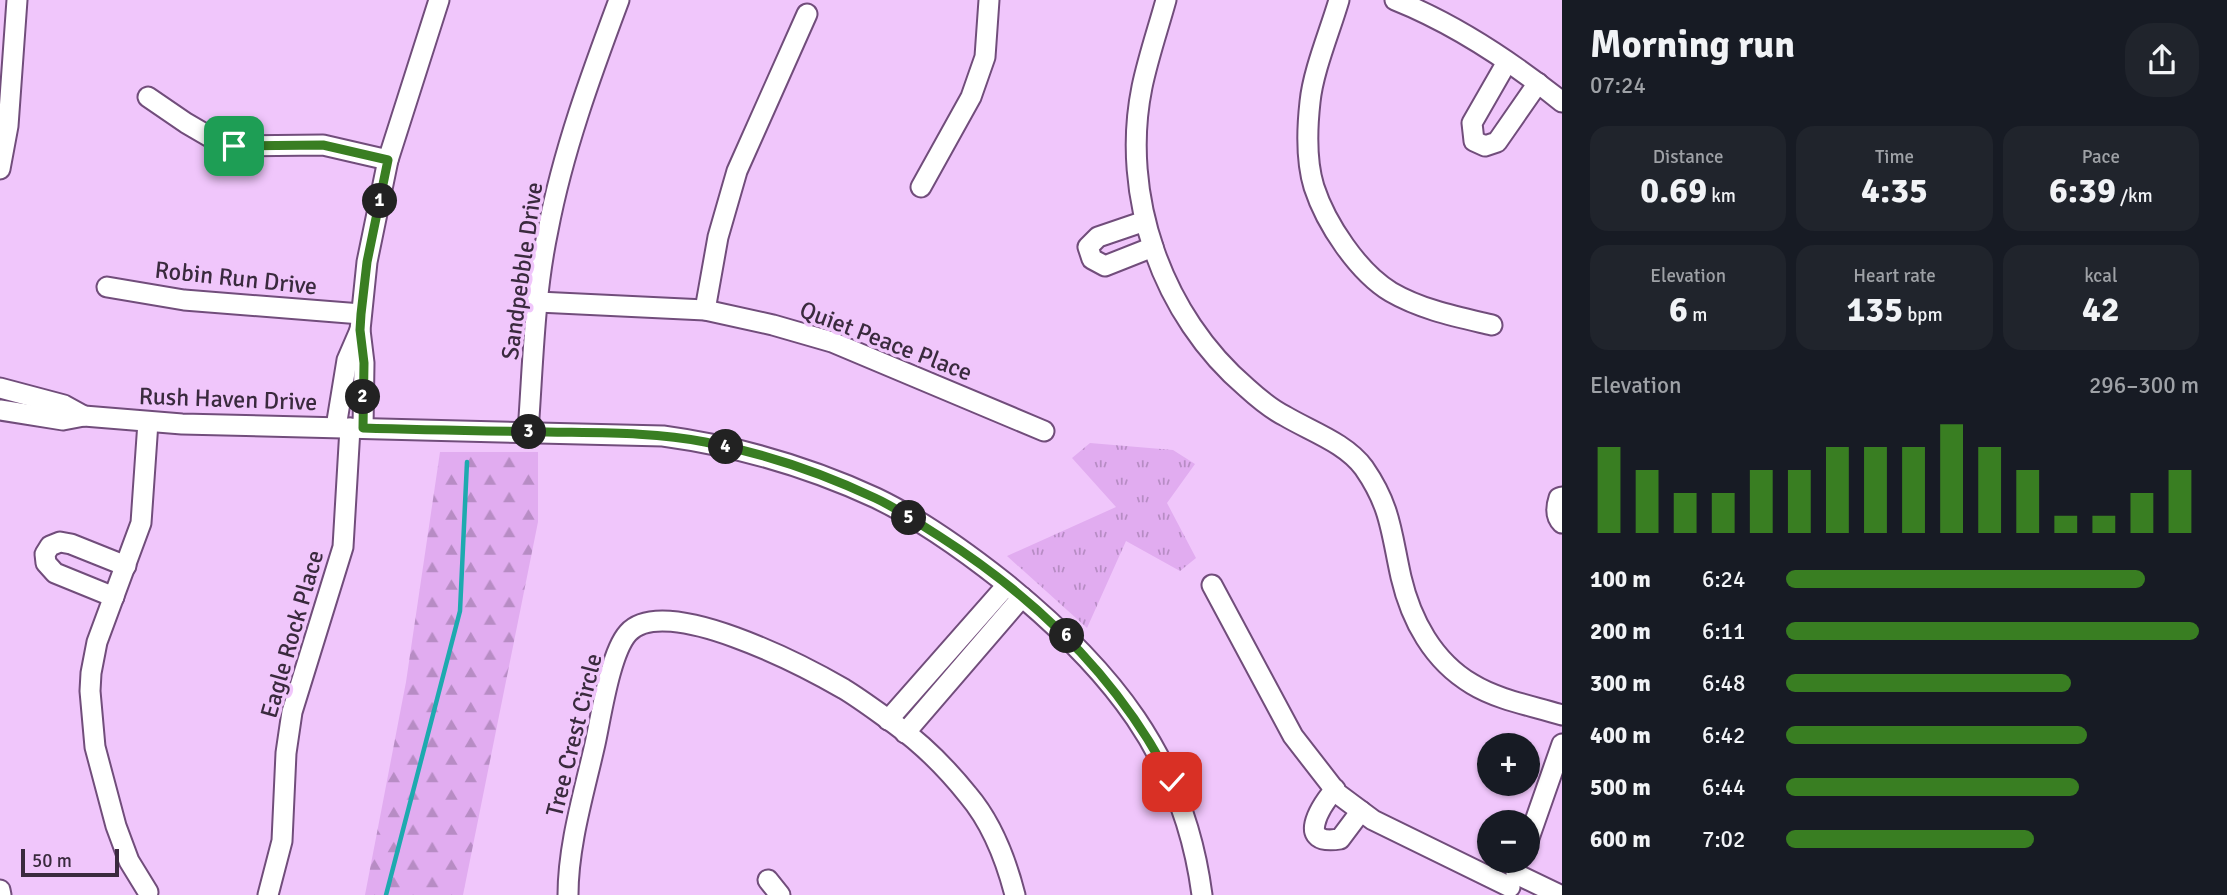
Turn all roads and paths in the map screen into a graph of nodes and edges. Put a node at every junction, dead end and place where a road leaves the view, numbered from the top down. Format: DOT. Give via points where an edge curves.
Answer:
graph roads {
  1 [pos="17,0"];
  2 [pos="620,0"];
  3 [pos="989,0"];
  4 [pos="1166,0"];
  5 [pos="1339,0"];
  6 [pos="1395,0"];
  7 [pos="435,1"];
  8 [pos="807,14"];
  9 [pos="1507,62"];
  10 [pos="1538,83"];
  11 [pos="148,97"];
  12 [pos="1562,102"];
  13 [pos="388,160"];
  14 [pos="0,169"];
  15 [pos="922,187"];
  16 [pos="1145,221"];
  17 [pos="1153,247"];
  18 [pos="107,287"];
  19 [pos="538,302"];
  20 [pos="705,310"];
  21 [pos="360,322"];
  22 [pos="1492,325"];
  23 [pos="0,388"];
  24 [pos="0,410"];
  25 [pos="84,416"];
  26 [pos="148,422"];
  27 [pos="350,428"];
  28 [pos="1045,431"];
  29 [pos="528,432"];
  30 [pos="1562,497"];
  31 [pos="1562,523"];
  32 [pos="126,566"];
  33 [pos="1212,585"];
  34 [pos="1015,591"];
  35 [pos="114,597"];
  36 [pos="1562,715"];
  37 [pos="888,720"];
  38 [pos="905,733"];
  39 [pos="1562,744"];
  40 [pos="1335,789"];
  41 [pos="1539,810"];
  42 [pos="1361,811"];
  43 [pos="1513,879"];
  44 [pos="0,890"];
  45 [pos="148,892"];
  46 [pos="1,895"];
  47 [pos="268,895"];
  48 [pos="568,895"];
  49 [pos="1015,895"];
  50 [pos="1202,895"];
  51 [pos="1560,895"];
  1 -- 14 [label="street" via="8,126"];
  2 -- 19 [label="street, Sandpebble Drive" via="562,166"];
  3 -- 15 [label="street" via="985,57 971,97"];
  4 -- 16 [label="street" via="1142,87 1137,127 1136,162"];
  5 -- 22 [label="street" via="1310,99 1308,141 1313,185 1333,229 1355,260 1391,292 1437,312"];
  6 -- 9 [label="street"];
  7 -- 13 [label="street, Eagle Rock Place"];
  8 -- 20 [label="street" via="737,171 718,237"];
  9 -- 10 [label="street"];
  9 -- 10 [label="street" via="1472,123 1474,141 1485,146 1497,142"];
  10 -- 12 [label="street"];
  11 -- 13 [label="street" via="198,130 234,146 323,145"];
  13 -- 21 [label="street, Eagle Rock Place"];
  16 -- 17 [label="street"];
  16 -- 17 [label="street" via="1098,237 1088,247 1092,259 1105,265"];
  17 -- 36 [label="street" via="1187,321 1213,354 1245,387 1281,414 1339,446 1367,472 1389,515 1402,579 1429,646 1473,685"];
  18 -- 21 [label="street, Robin Run Drive"];
  19 -- 20 [label="street, Quiet Peace Place"];
  19 -- 29 [label="street, Sandpebble Drive"];
  20 -- 28 [label="street, Quiet Peace Place" via="832,342"];
  21 -- 27 [label="street, Eagle Rock Place" via="364,363"];
  23 -- 25 [label="street, Rush Haven Drive" via="64,405"];
  24 -- 25 [label="street, Rush Haven Drive" via="63,420"];
  25 -- 26 [label="street, Rush Haven Drive"];
  26 -- 27 [label="street, Rush Haven Drive"];
  26 -- 32 [label="street" via="141,523"];
  27 -- 29 [label="street, Rush Haven Drive"];
  27 -- 47 [label="street, Eagle Rock Place" via="344,547 292,712 282,841"];
  29 -- 34 [label="street, Rush Haven Drive" via="663,436 782,462 878,499 973,558"];
  30 -- 31 [label="street" via="1556,507"];
  32 -- 35 [label="street"];
  32 -- 35 [label="street" via="65,543 55,543 47,550 45,558 51,570"];
  33 -- 40 [label="street" via="1293,736"];
  34 -- 37 [label="street"];
  34 -- 38 [label="street"];
  34 -- 50 [label="street, Rush Haven Drive" via="1073,641 1147,736 1172,782"];
  35 -- 45 [label="street" via="93,656 92,728 120,839"];
  37 -- 38 [label="street, Tree Crest Circle"];
  37 -- 48 [label="street, Tree Crest Circle" via="845,690 754,645 690,624 668,620 644,623 628,633 617,655 578,821"];
  38 -- 49 [label="street, Tree Crest Circle" via="970,796 996,840"];
  39 -- 41 [label="street"];
  40 -- 42 [label="street"];
  40 -- 42 [label="street" via="1314,822 1320,838 1340,839"];
  42 -- 43 [label="street"];
  43 -- 51 [label="street"];
  44 -- 46 [label="street"];
}
